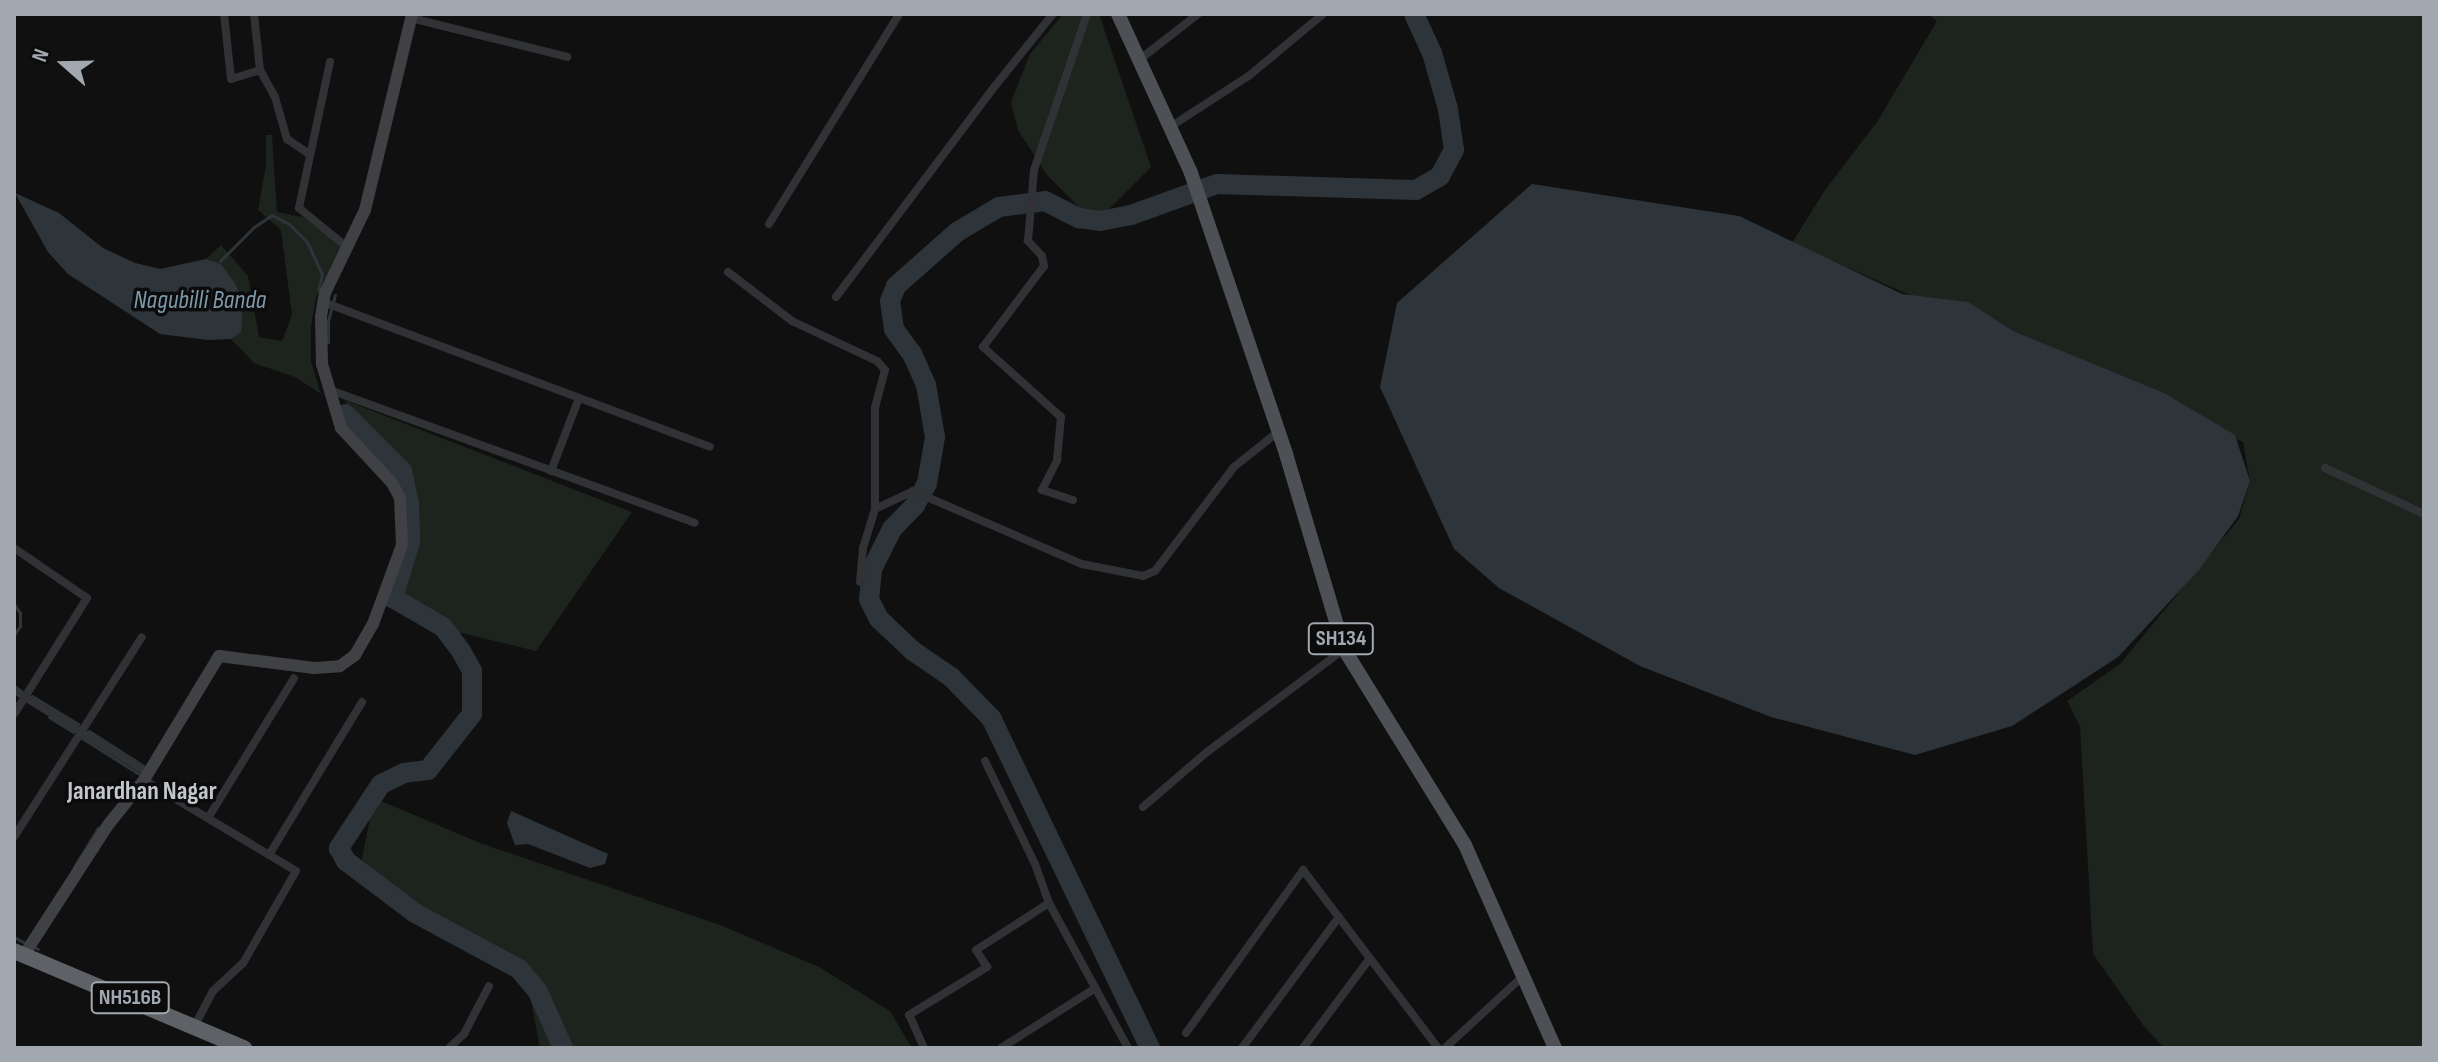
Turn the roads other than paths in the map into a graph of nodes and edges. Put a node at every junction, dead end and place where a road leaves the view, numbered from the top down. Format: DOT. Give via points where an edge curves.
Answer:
graph roads {
  1 [pos="224,14"];
  2 [pos="254,14"];
  3 [pos="899,14"];
  4 [pos="1053,14"];
  5 [pos="1087,14"];
  6 [pos="1118,14"];
  7 [pos="1198,14"];
  8 [pos="1323,14"];
  9 [pos="412,16"];
  10 [pos="567,57"];
  11 [pos="1137,61"];
  12 [pos="330,62"];
  13 [pos="260,70"];
  14 [pos="1168,128"];
  15 [pos="309,154"];
  16 [pos="769,224"];
  17 [pos="348,248"];
  18 [pos="728,272"];
  19 [pos="836,297"];
  20 [pos="325,302"];
  21 [pos="329,390"];
  22 [pos="579,398"];
  23 [pos="1279,431"];
  24 [pos="710,447"];
  25 [pos="2325,468"];
  26 [pos="551,471"];
  27 [pos="1073,500"];
  28 [pos="875,509"];
  29 [pos="2424,514"];
  30 [pos="695,523"];
  31 [pos="14,539"];
  32 [pos="14,547"];
  33 [pos="860,582"];
  34 [pos="142,637"];
  35 [pos="1344,649"];
  36 [pos="294,678"];
  37 [pos="14,689"];
  38 [pos="25,697"];
  39 [pos="362,702"];
  40 [pos="14,714"];
  41 [pos="81,732"];
  42 [pos="985,761"];
  43 [pos="146,776"];
  44 [pos="1143,807"];
  45 [pos="208,818"];
  46 [pos="14,837"];
  47 [pos="269,855"];
  48 [pos="1049,903"];
  49 [pos="1339,917"];
  50 [pos="19,953"];
  51 [pos="1370,958"];
  52 [pos="1523,976"];
  53 [pos="489,986"];
  54 [pos="1094,989"];
  55 [pos="195,1025"];
  56 [pos="1186,1033"];
  57 [pos="244,1048"];
  58 [pos="449,1048"];
  59 [pos="924,1048"];
  60 [pos="1001,1048"];
  61 [pos="1128,1048"];
  62 [pos="1242,1048"];
  63 [pos="1303,1048"];
  64 [pos="1438,1048"];
  65 [pos="1445,1048"];
  66 [pos="1555,1048"];
  1 -- 13 [label="street" via="231,79"];
  2 -- 13 [label="street"];
  3 -- 16 [label="street"];
  4 -- 19 [label="street"];
  5 -- 27 [label="street" via="1034,170 1028,241 1044,266 983,347 1061,417 1057,460 1042,490"];
  6 -- 11 [label="main road, SH134"];
  7 -- 11 [label="street"];
  8 -- 14 [label="street" via="1250,75"];
  9 -- 10 [label="street"];
  9 -- 17 [label="street" via="365,210"];
  11 -- 14 [label="main road, SH134"];
  12 -- 15 [label="street"];
  13 -- 15 [label="street" via="275,97 287,139"];
  14 -- 23 [label="main road, SH134" via="1191,173"];
  15 -- 17 [label="street" via="299,208"];
  17 -- 20 [label="street"];
  18 -- 28 [label="street" via="792,321 877,361 885,370 875,408"];
  20 -- 21 [label="street" via="322,364"];
  20 -- 22 [label="street"];
  21 -- 26 [label="street"];
  21 -- 43 [label="street" via="341,428 400,498 402,545 373,624 355,655 340,666 314,668 219,656"];
  22 -- 24 [label="street"];
  22 -- 26 [label="street"];
  23 -- 28 [label="street" via="1234,467 1155,571 1143,576 1082,564 913,491"];
  23 -- 35 [label="main road, SH134"];
  25 -- 29 [label="street"];
  26 -- 30 [label="street"];
  28 -- 33 [label="street"];
  31 -- 32 [label="street"];
  32 -- 38 [label="street" via="87,598"];
  34 -- 41 [label="street"];
  35 -- 44 [label="street"];
  35 -- 52 [label="main road, SH134" via="1465,845"];
  36 -- 45 [label="street"];
  37 -- 38 [label="street"];
  38 -- 40 [label="street"];
  38 -- 41 [label="street"];
  39 -- 47 [label="street"];
  41 -- 43 [label="street"];
  41 -- 46 [label="street"];
  42 -- 48 [label="street"];
  43 -- 45 [label="street"];
  43 -- 50 [label="street"];
  45 -- 47 [label="street"];
  47 -- 55 [label="street" via="296,871 243,963 213,991"];
  48 -- 54 [label="street"];
  48 -- 59 [label="street" via="976,950 987,967 909,1015"];
  49 -- 51 [label="street"];
  49 -- 56 [label="street" via="1303,870"];
  49 -- 62 [label="street"];
  50 -- 55 [label="highway, NH516B"];
  51 -- 63 [label="street"];
  51 -- 64 [label="street"];
  52 -- 65 [label="street"];
  52 -- 66 [label="main road, SH134"];
  53 -- 58 [label="street" via="464,1034"];
  54 -- 60 [label="street"];
  54 -- 61 [label="street"];
  55 -- 57 [label="highway, NH516B"];
}
